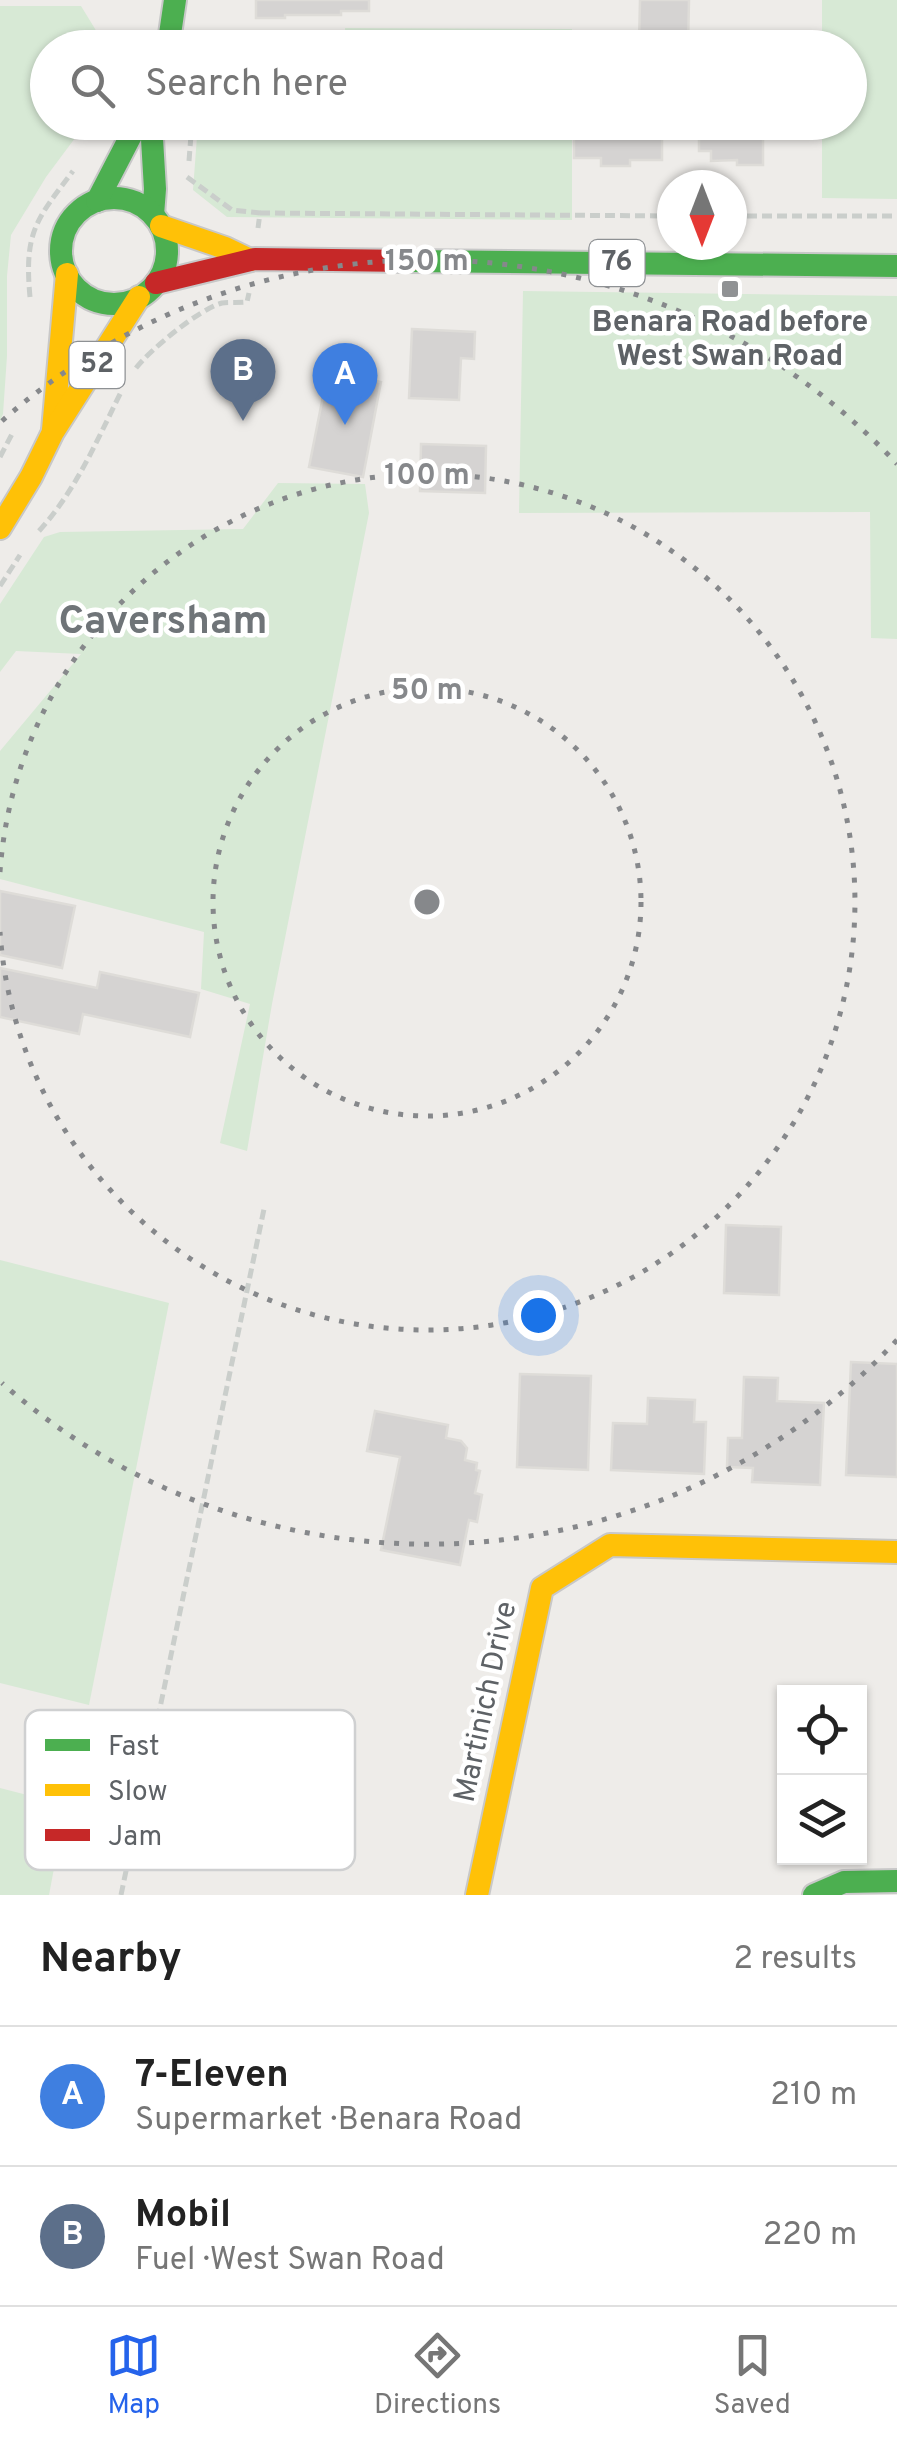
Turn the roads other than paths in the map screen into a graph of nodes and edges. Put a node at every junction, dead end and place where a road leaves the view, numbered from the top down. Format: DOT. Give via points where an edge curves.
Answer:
graph roads {
  1 [pos="175,0"];
  2 [pos="171,30"];
  3 [pos="129,140"];
  4 [pos="152,140"];
  5 [pos="97,201"];
  6 [pos="157,221"];
  7 [pos="253,260"];
  8 [pos="897,266"];
  9 [pos="67,274"];
  10 [pos="148,290"];
  11 [pos="53,432"];
  12 [pos="0,528"];
  13 [pos="897,1552"];
  14 [pos="897,1881"];
  15 [pos="478,1895"];
  16 [pos="814,1895"];
  1 -- 2 [label="main road"];
  3 -- 5 [label="main road, 52"];
  4 -- 6 [label="main road, 52"];
  5 -- 6 [label="main road" via="124,199"];
  5 -- 9 [label="main road, 52" via="67,228"];
  6 -- 7 [label="main road, 76"];
  6 -- 10 [label="main road, 52" via="166,258"];
  7 -- 8 [label="main road, 76"];
  7 -- 10 [label="main road, 76"];
  9 -- 10 [label="main road, 52" via="104,302"];
  9 -- 11 [label="main road, 52"];
  10 -- 11 [label="main road, 52"];
  11 -- 12 [label="main road, 52"];
  13 -- 15 [label="main road, Martinich Drive" via="610,1545 542,1588"];
  14 -- 16 [label="main road" via="852,1879"];
}
